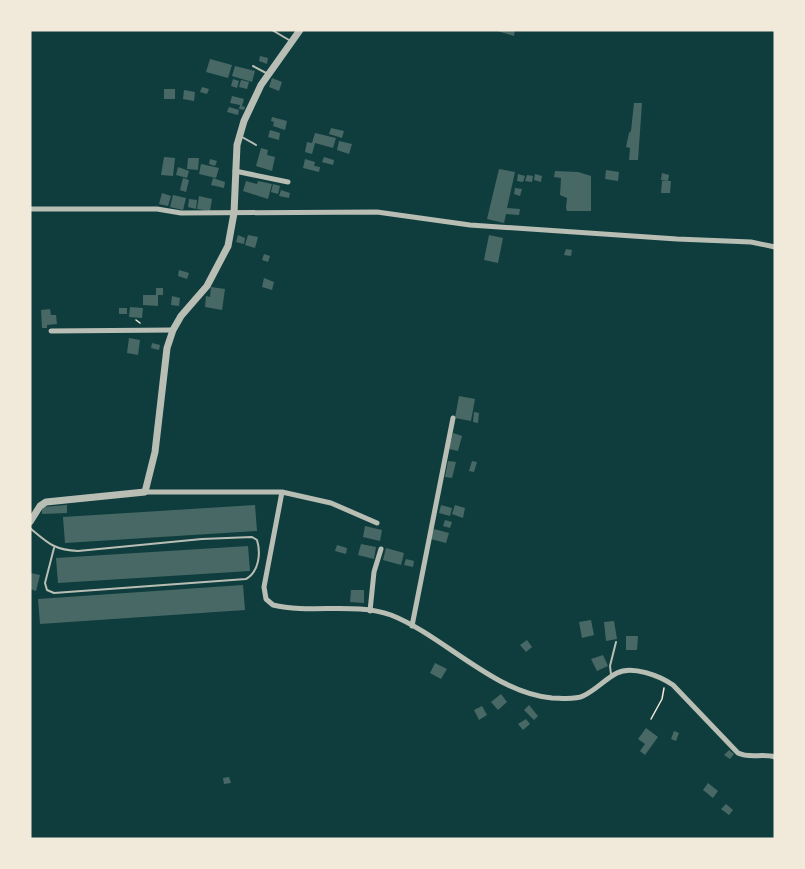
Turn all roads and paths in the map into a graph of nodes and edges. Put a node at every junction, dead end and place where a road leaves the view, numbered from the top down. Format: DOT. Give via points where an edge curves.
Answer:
graph roads {
  1 [pos="272,30"];
  2 [pos="300,30"];
  3 [pos="292,42"];
  4 [pos="253,66"];
  5 [pos="268,74"];
  6 [pos="240,136"];
  7 [pos="256,145"];
  8 [pos="235,171"];
  9 [pos="288,182"];
  10 [pos="30,209"];
  11 [pos="234,213"];
  12 [pos="775,247"];
  13 [pos="173,330"];
  14 [pos="51,331"];
  15 [pos="453,418"];
  16 [pos="145,492"];
  17 [pos="282,492"];
  18 [pos="30,522"];
  19 [pos="378,523"];
  20 [pos="30,528"];
  21 [pos="54,548"];
  22 [pos="381,549"];
  23 [pos="370,611"];
  24 [pos="412,626"];
  25 [pos="616,642"];
  26 [pos="611,677"];
  27 [pos="662,678"];
  28 [pos="651,719"];
  29 [pos="775,757"];
  1 -- 3 [label="lane"];
  2 -- 3 [label="street"];
  3 -- 5 [label="street"];
  4 -- 5 [label="lane"];
  5 -- 6 [label="street"];
  6 -- 7 [label="lane"];
  6 -- 8 [label="street"];
  8 -- 9 [label="street"];
  8 -- 11 [label="street"];
  10 -- 11 [label="street"];
  11 -- 12 [label="street" via="377,212 470,225 751,242"];
  11 -- 13 [label="street" via="228,246 217,268"];
  13 -- 14 [label="street"];
  13 -- 16 [label="street" via="167,348 155,452"];
  15 -- 24 [label="street"];
  16 -- 17 [label="street"];
  16 -- 18 [label="street" via="46,502"];
  17 -- 19 [label="street" via="332,503"];
  17 -- 23 [label="street" via="264,587 266,599 276,606"];
  20 -- 21 [label="lane"];
  21 -- 21 [label="lane" via="78,551 252,537 259,545 257,567 246,579 54,593 47,590 45,583"];
  22 -- 23 [label="street"];
  23 -- 24 [label="street"];
  24 -- 26 [label="street" via="529,693 551,698 582,697"];
  25 -- 26 [label="lane"];
  26 -- 27 [label="street" via="628,670"];
  27 -- 28 [label="path" via="662,699"];
  27 -- 29 [label="street" via="738,753"];
}
